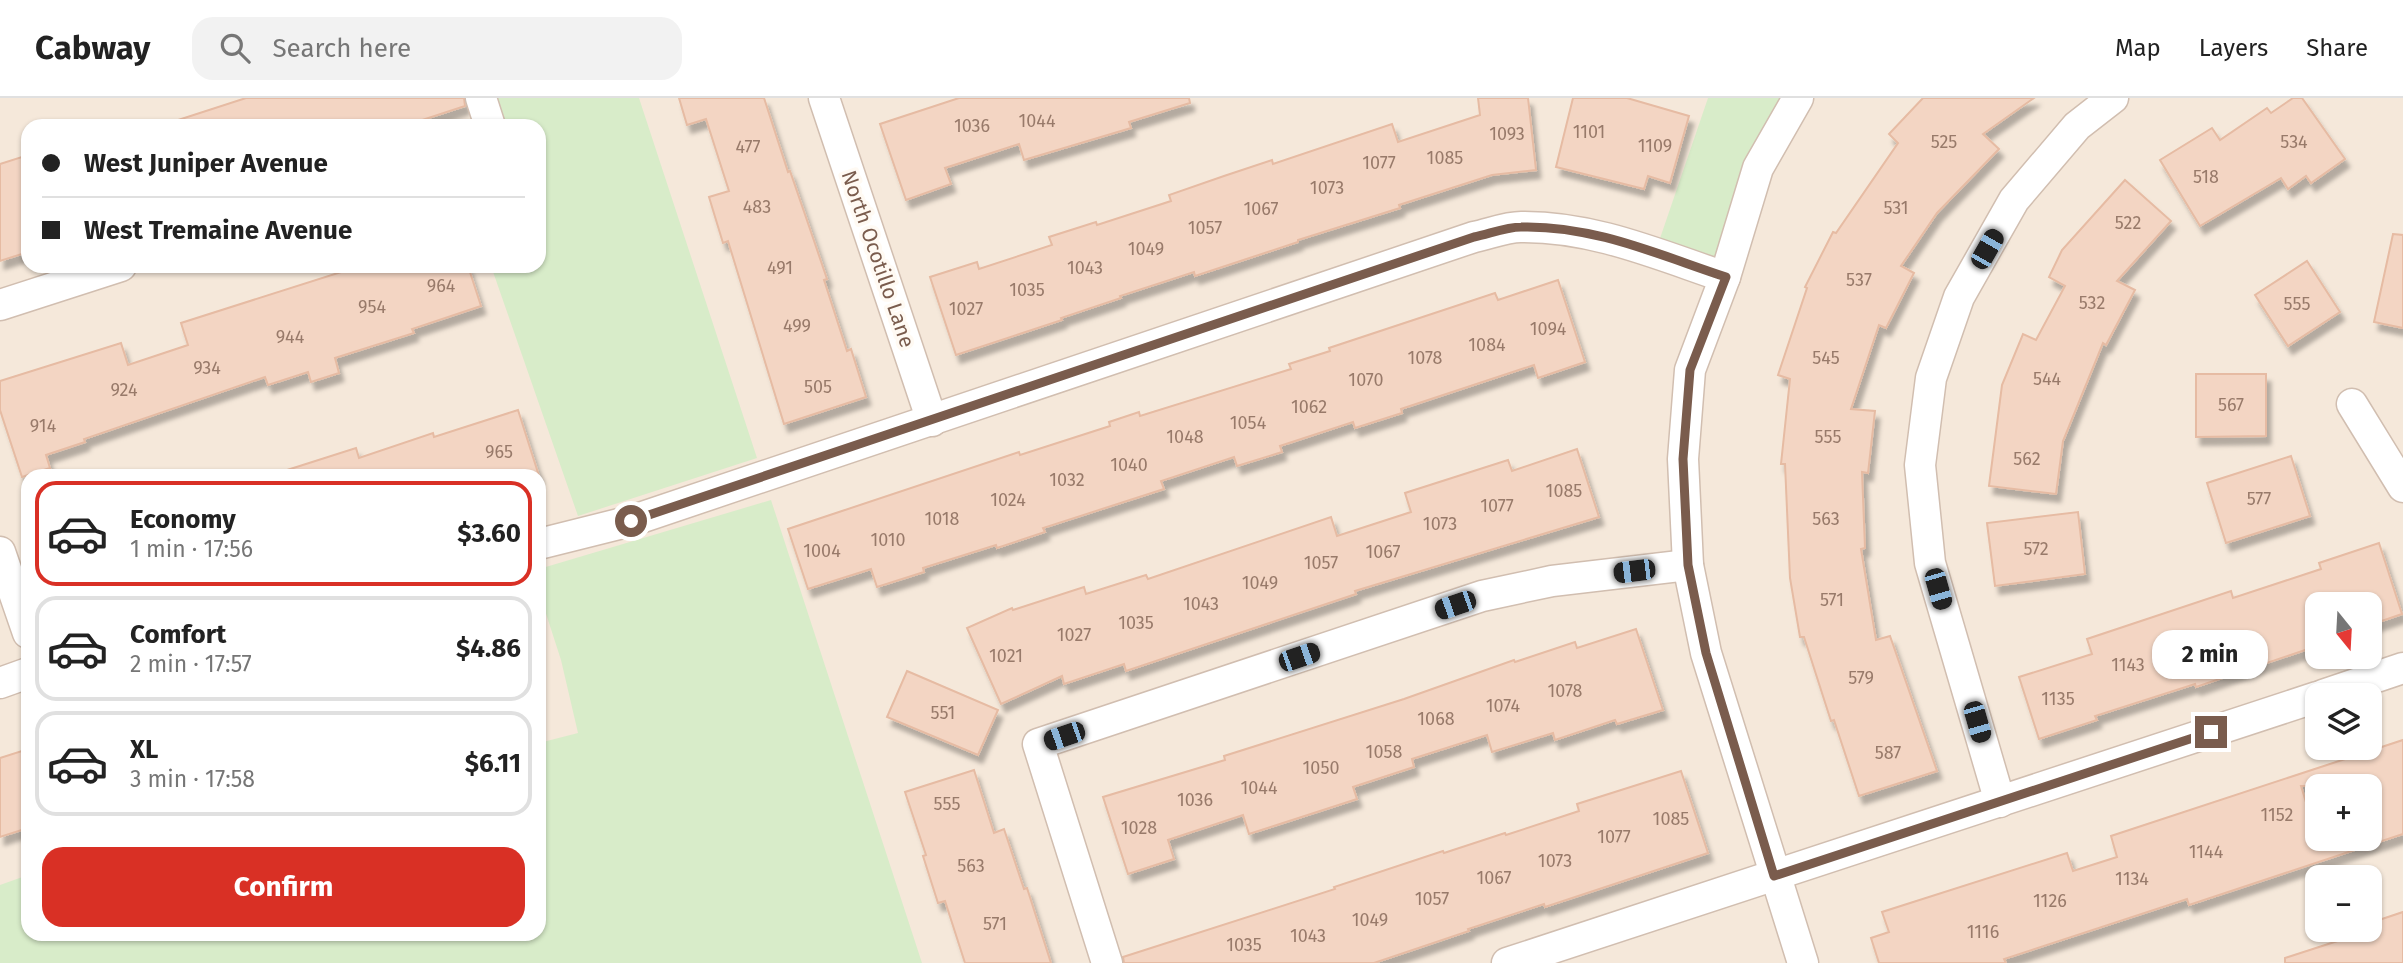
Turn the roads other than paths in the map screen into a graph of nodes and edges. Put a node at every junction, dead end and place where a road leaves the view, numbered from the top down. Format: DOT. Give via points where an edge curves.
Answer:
graph roads {
  1 [pos="481,98"];
  2 [pos="824,98"];
  3 [pos="1798,98"];
  4 [pos="2113,98"];
  5 [pos="488,119"];
  6 [pos="99,273"];
  7 [pos="1726,277"];
  8 [pos="0,304"];
  9 [pos="2352,404"];
  10 [pos="932,421"];
  11 [pos="2403,487"];
  12 [pos="546,542"];
  13 [pos="0,552"];
  14 [pos="1688,565"];
  15 [pos="21,613"];
  16 [pos="2403,668"];
  17 [pos="21,676"];
  18 [pos="0,683"];
  19 [pos="2359,683"];
  20 [pos="2305,701"];
  21 [pos="2000,802"];
  22 [pos="1774,876"];
  23 [pos="1558,955"];
  24 [pos="1107,963"];
  25 [pos="1507,963"];
  26 [pos="1803,963"];
  1 -- 5 [label="street"];
  2 -- 10 [label="street, North Ocotillo Lane"];
  3 -- 7 [label="street" via="1758,168"];
  4 -- 21 [label="street" via="2077,126 2014,200 1959,298 1931,378 1920,465 1930,562"];
  6 -- 8 [label="street"];
  7 -- 10 [label="street" via="1611,237 1519,227 1474,237"];
  7 -- 14 [label="street" via="1690,370 1683,459"];
  9 -- 11 [label="street"];
  10 -- 12 [label="street" via="631,521"];
  13 -- 15 [label="street"];
  14 -- 22 [label="street" via="1706,653"];
  14 -- 24 [label="street" via="1552,581 1482,596 1038,744"];
  16 -- 19 [label="street"];
  17 -- 18 [label="street"];
  20 -- 21 [label="street"];
  21 -- 22 [label="street"];
  22 -- 23 [label="street"];
  22 -- 26 [label="street"];
  23 -- 25 [label="street"];
}
